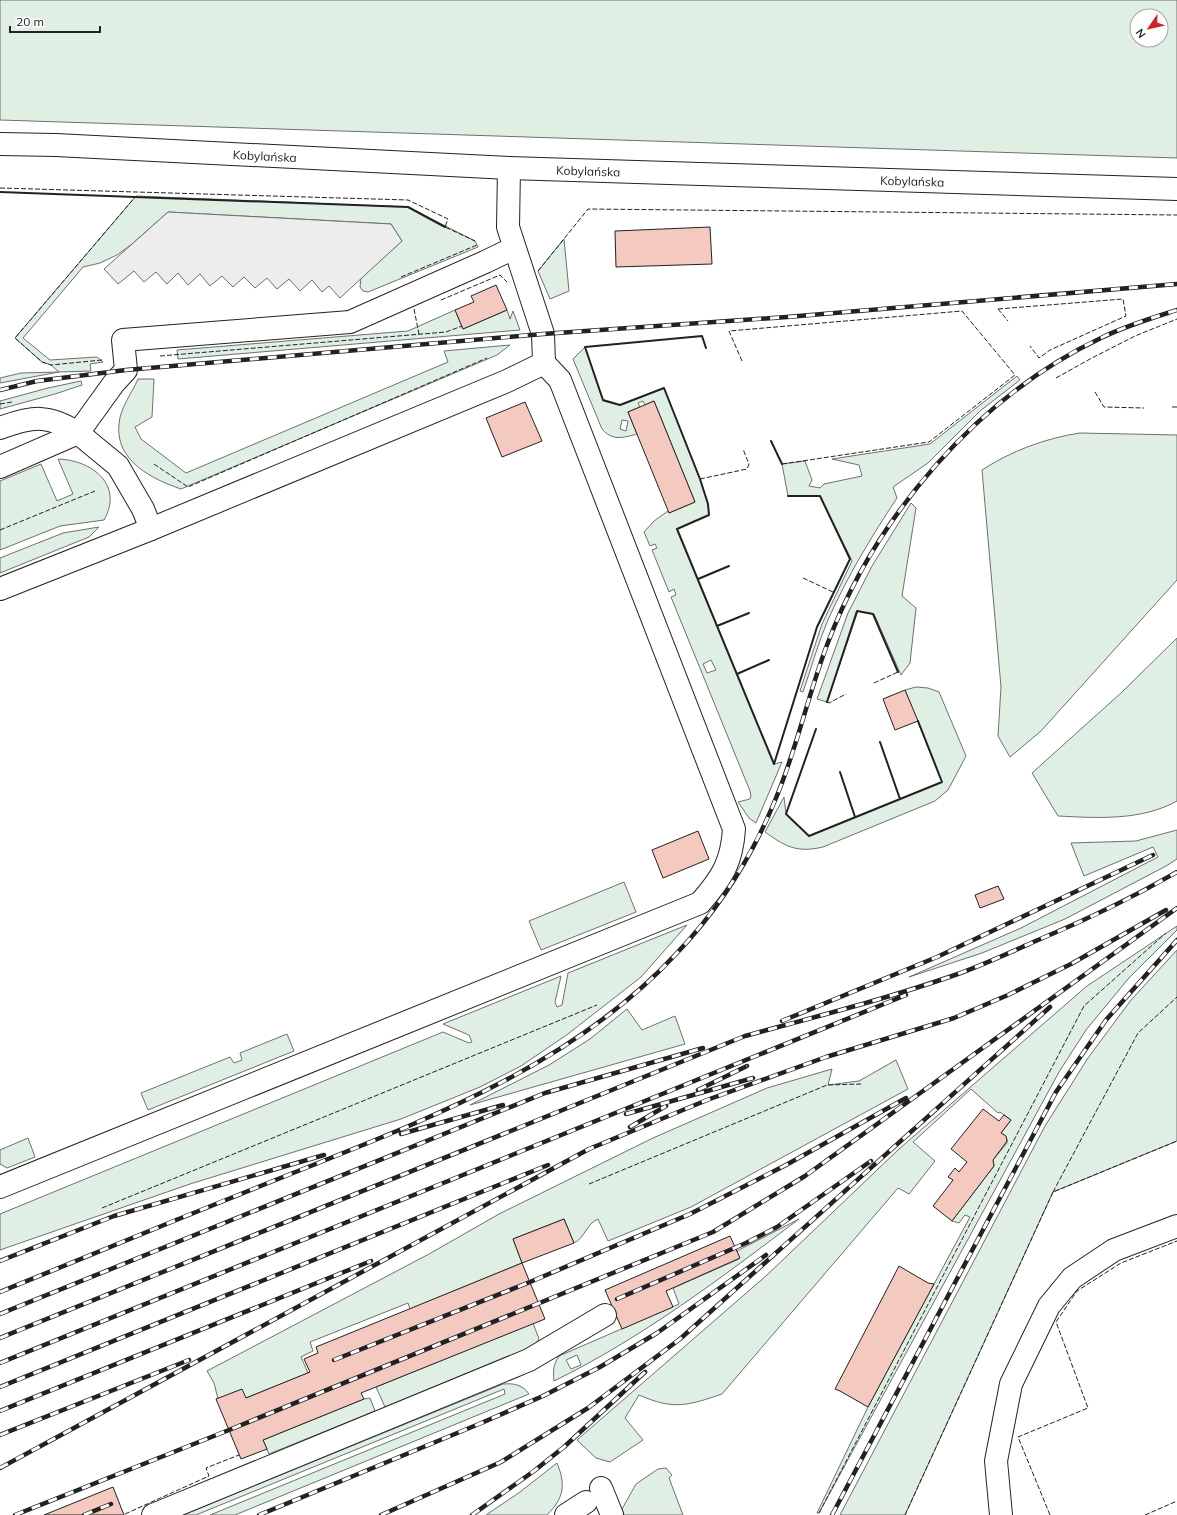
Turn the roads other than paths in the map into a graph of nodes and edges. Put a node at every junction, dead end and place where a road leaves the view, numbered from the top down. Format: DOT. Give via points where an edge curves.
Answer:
graph roads {
  1 [pos="0,144"];
  2 [pos="509,168"];
  3 [pos="1177,189"];
  4 [pos="514,248"];
  5 [pos="544,362"];
  6 [pos="0,428"];
  7 [pos="78,434"];
  8 [pos="0,466"];
  9 [pos="151,529"];
  10 [pos="0,589"];
  11 [pos="0,1187"];
  12 [pos="1177,1226"];
  13 [pos="605,1315"];
  14 [pos="153,1515"];
  15 [pos="566,1515"];
  16 [pos="612,1515"];
  17 [pos="1000,1515"];
  1 -- 2 [label="street, Kobylańska"];
  2 -- 3 [label="street, Kobylańska"];
  2 -- 4 [label="street" via="508,227"];
  4 -- 5 [label="street" via="543,334"];
  4 -- 7 [label="street" via="350,322 123,340 126,370"];
  5 -- 9 [label="street" via="507,381"];
  5 -- 11 [label="street" via="560,380 734,829 733,846 727,866 715,886 700,903"];
  6 -- 7 [label="street" via="20,420 40,418 61,422"];
  7 -- 8 [label="street"];
  7 -- 9 [label="street" via="118,466 143,509"];
  9 -- 10 [label="street"];
  12 -- 17 [label="street" via="1114,1250 1072,1278 1049,1306 1011,1384 996,1461"];
  13 -- 14 [label="street" via="529,1360"];
  15 -- 16 [label="street" via="593,1495"];
}
